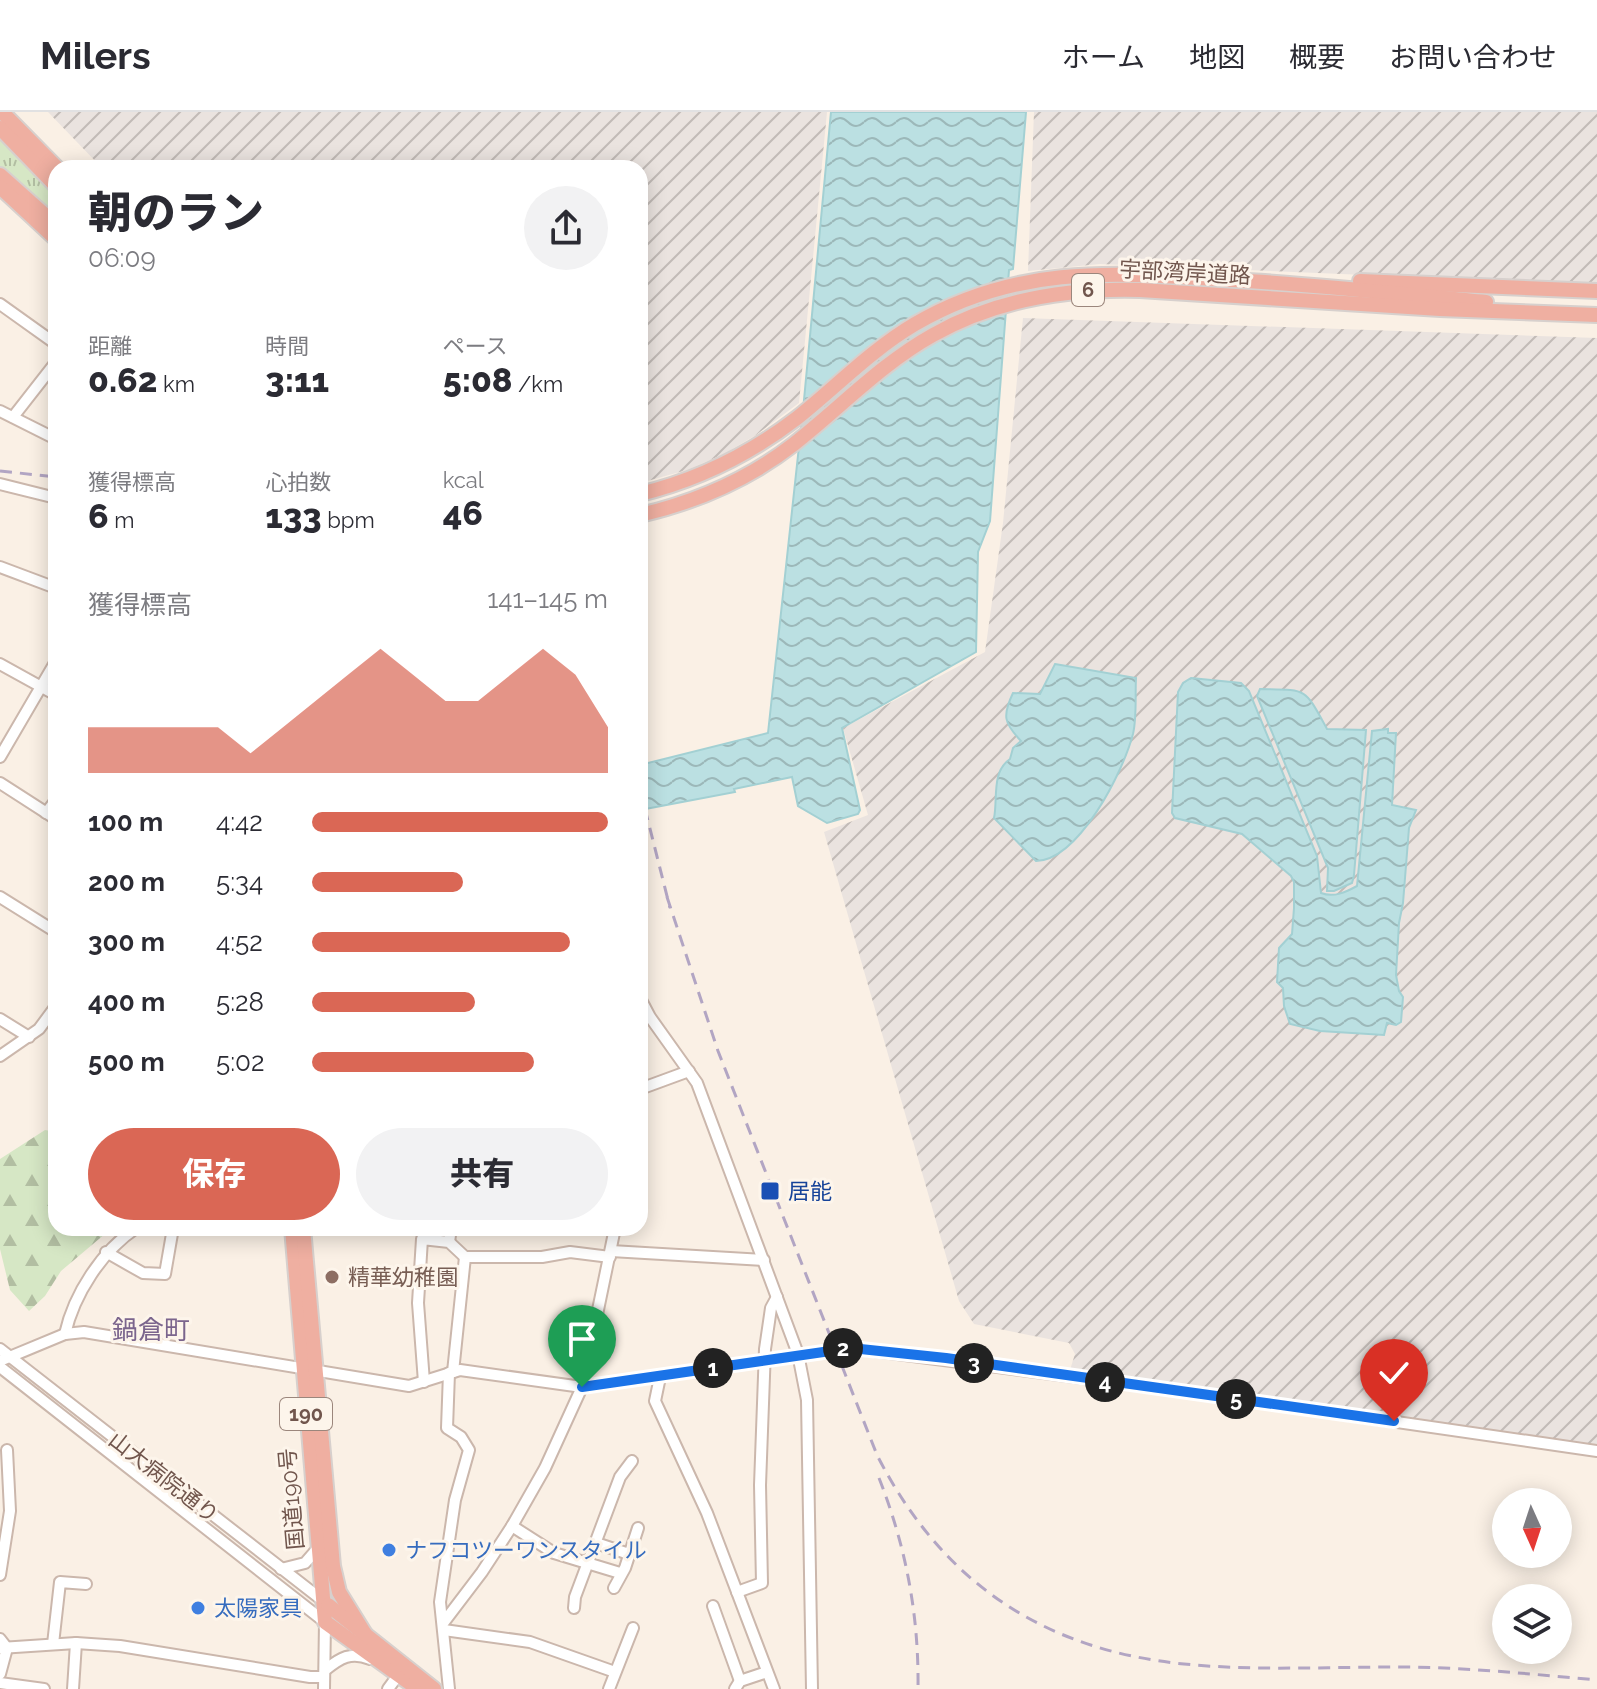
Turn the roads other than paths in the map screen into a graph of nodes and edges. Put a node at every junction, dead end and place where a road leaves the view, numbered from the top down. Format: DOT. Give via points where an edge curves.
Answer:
graph roads {
  1 [pos="2,112"];
  2 [pos="0,128"];
  3 [pos="49,160"];
  4 [pos="0,175"];
  5 [pos="48,178"];
  6 [pos="0,187"];
  7 [pos="48,218"];
  8 [pos="48,232"];
  9 [pos="1187,277"];
  10 [pos="1597,291"];
  11 [pos="1186,293"];
  12 [pos="0,304"];
  13 [pos="1597,312"];
  14 [pos="1597,324"];
  15 [pos="48,338"];
  16 [pos="48,372"];
  17 [pos="0,411"];
  18 [pos="13,417"];
  19 [pos="48,435"];
  20 [pos="0,484"];
  21 [pos="648,492"];
  22 [pos="48,496"];
  23 [pos="648,512"];
  24 [pos="1,569"];
  25 [pos="48,585"];
  26 [pos="0,664"];
  27 [pos="48,675"];
  28 [pos="42,685"];
  29 [pos="48,689"];
  30 [pos="0,757"];
  31 [pos="0,783"];
  32 [pos="48,814"];
  33 [pos="0,897"];
  34 [pos="48,927"];
  35 [pos="648,1013"];
  36 [pos="48,1017"];
  37 [pos="0,1019"];
  38 [pos="29,1037"];
  39 [pos="0,1056"];
  40 [pos="689,1071"];
  41 [pos="648,1086"];
  42 [pos="126,1236"];
  43 [pos="172,1236"];
  44 [pos="293,1236"];
  45 [pos="303,1236"];
  46 [pos="450,1236"];
  47 [pos="613,1236"];
  48 [pos="449,1242"];
  49 [pos="106,1252"];
  50 [pos="610,1254"];
  51 [pos="465,1257"];
  52 [pos="764,1260"];
  53 [pos="777,1297"];
  54 [pos="65,1334"];
  55 [pos="0,1349"];
  56 [pos="798,1354"];
  57 [pos="765,1359"];
  58 [pos="3,1362"];
  59 [pos="308,1369"];
  60 [pos="451,1372"];
  61 [pos="660,1377"];
  62 [pos="424,1382"];
  63 [pos="582,1387"];
  64 [pos="7,1450"];
  65 [pos="1597,1451"];
  66 [pos="632,1461"];
  67 [pos="323,1467"];
  68 [pos="512,1526"];
  69 [pos="638,1528"];
  70 [pos="596,1543"];
  71 [pos="318,1548"];
  72 [pos="629,1554"];
  73 [pos="588,1563"];
  74 [pos="281,1569"];
  75 [pos="620,1573"];
  76 [pos="0,1575"];
  77 [pos="86,1584"];
  78 [pos="614,1588"];
  79 [pos="737,1592"];
  80 [pos="325,1602"];
  81 [pos="713,1606"];
  82 [pos="574,1608"];
  83 [pos="325,1622"];
  84 [pos="444,1626"];
  85 [pos="633,1628"];
  86 [pos="365,1634"];
  87 [pos="76,1643"];
  88 [pos="53,1644"];
  89 [pos="2,1645"];
  90 [pos="395,1671"];
  91 [pos="615,1672"];
  92 [pos="767,1672"];
  93 [pos="0,1674"];
  94 [pos="325,1674"];
  95 [pos="0,1683"];
  96 [pos="737,1685"];
  97 [pos="44,1689"];
  98 [pos="73,1689"];
  99 [pos="324,1689"];
  100 [pos="388,1689"];
  101 [pos="418,1689"];
  102 [pos="434,1689"];
  103 [pos="449,1689"];
  104 [pos="609,1689"];
  105 [pos="774,1689"];
  106 [pos="812,1689"];
  1 -- 3 [label="highway"];
  2 -- 5 [label="highway"];
  4 -- 7 [label="highway"];
  6 -- 8 [label="highway"];
  9 -- 10 [label="highway"];
  9 -- 13 [label="highway, 宇部湾岸道路 / 6"];
  9 -- 21 [label="highway, 宇部湾岸道路 / 6" via="1070,275 969,299 886,344 749,451 699,476"];
  11 -- 13 [label="highway, 宇部湾岸道路 / 6" via="1440,309"];
  11 -- 14 [label="highway" via="1413,316"];
  11 -- 23 [label="highway, 宇部湾岸道路 / 6" via="1064,292 969,318 899,356 763,466 710,493"];
  12 -- 15 [label="street"];
  16 -- 18 [label="street"];
  17 -- 18 [label="street"];
  18 -- 19 [label="street"];
  20 -- 22 [label="street"];
  24 -- 25 [label="street"];
  26 -- 28 [label="street"];
  27 -- 28 [label="street"];
  28 -- 29 [label="street"];
  28 -- 30 [label="street"];
  31 -- 32 [label="street"];
  33 -- 34 [label="street"];
  35 -- 40 [label="street"];
  36 -- 38 [label="street"];
  37 -- 38 [label="street"];
  38 -- 39 [label="street"];
  40 -- 41 [label="street"];
  40 -- 52 [label="street"];
  42 -- 49 [label="street"];
  43 -- 49 [label="street" via="165,1274 143,1273"];
  44 -- 59 [label="highway, 国道190号 / 190"];
  45 -- 59 [label="highway, 国道190号 / 190"];
  46 -- 48 [label="street"];
  47 -- 50 [label="street"];
  48 -- 51 [label="street"];
  48 -- 62 [label="street" via="422,1239 418,1303"];
  49 -- 54 [label="street"];
  50 -- 51 [label="street"];
  50 -- 52 [label="street"];
  50 -- 63 [label="street"];
  51 -- 60 [label="street"];
  52 -- 53 [label="street"];
  53 -- 56 [label="street"];
  53 -- 57 [label="street"];
  54 -- 58 [label="street"];
  54 -- 59 [label="street" via="96,1333"];
  55 -- 58 [label="street, 山大病院通り"];
  56 -- 57 [label="street"];
  56 -- 65 [label="street" via="851,1348 946,1358"];
  56 -- 106 [label="street" via="807,1400"];
  57 -- 61 [label="street"];
  57 -- 79 [label="street" via="762,1583"];
  58 -- 74 [label="street, 山大病院通り"];
  58 -- 83 [label="street, 山大病院通り"];
  59 -- 62 [label="street" via="409,1386"];
  59 -- 67 [label="highway, 国道190号 / 190"];
  59 -- 71 [label="highway, 国道190号 / 190"];
  60 -- 62 [label="street"];
  60 -- 63 [label="street"];
  60 -- 84 [label="street" via="447,1428 469,1450 455,1500 440,1602"];
  61 -- 63 [label="street"];
  61 -- 79 [label="street" via="655,1401"];
  63 -- 68 [label="street"];
  64 -- 76 [label="street" via="10,1511"];
  66 -- 70 [label="street" via="620,1477"];
  67 -- 80 [label="highway, 国道190号 / 190"];
  67 -- 86 [label="highway, 国道190号 / 190" via="336,1581"];
  68 -- 73 [label="street" via="554,1553"];
  68 -- 84 [label="street"];
  69 -- 72 [label="street"];
  70 -- 72 [label="street"];
  70 -- 73 [label="street"];
  71 -- 74 [label="street" via="305,1563"];
  71 -- 80 [label="highway, 国道190号 / 190"];
  72 -- 75 [label="street"];
  73 -- 75 [label="street"];
  73 -- 82 [label="street"];
  74 -- 80 [label="street, 山大病院通り"];
  75 -- 78 [label="street"];
  77 -- 88 [label="street" via="60,1582"];
  79 -- 92 [label="street"];
  80 -- 83 [label="highway, 国道190号 / 190"];
  80 -- 86 [label="highway, 国道190号 / 190"];
  81 -- 96 [label="street"];
  83 -- 90 [label="highway"];
  83 -- 94 [label="street"];
  84 -- 91 [label="street" via="530,1642"];
  84 -- 103 [label="street"];
  85 -- 91 [label="street"];
  86 -- 102 [label="highway, 国道190号 / 190"];
  87 -- 88 [label="street"];
  87 -- 94 [label="street" via="310,1677"];
  87 -- 98 [label="street"];
  88 -- 89 [label="street"];
  89 -- 93 [label="street"];
  90 -- 94 [label="street" via="355,1654 338,1660"];
  90 -- 100 [label="street"];
  90 -- 101 [label="highway"];
  91 -- 104 [label="street"];
  92 -- 96 [label="street"];
  92 -- 105 [label="street"];
  94 -- 99 [label="street"];
  95 -- 97 [label="street"];
}
